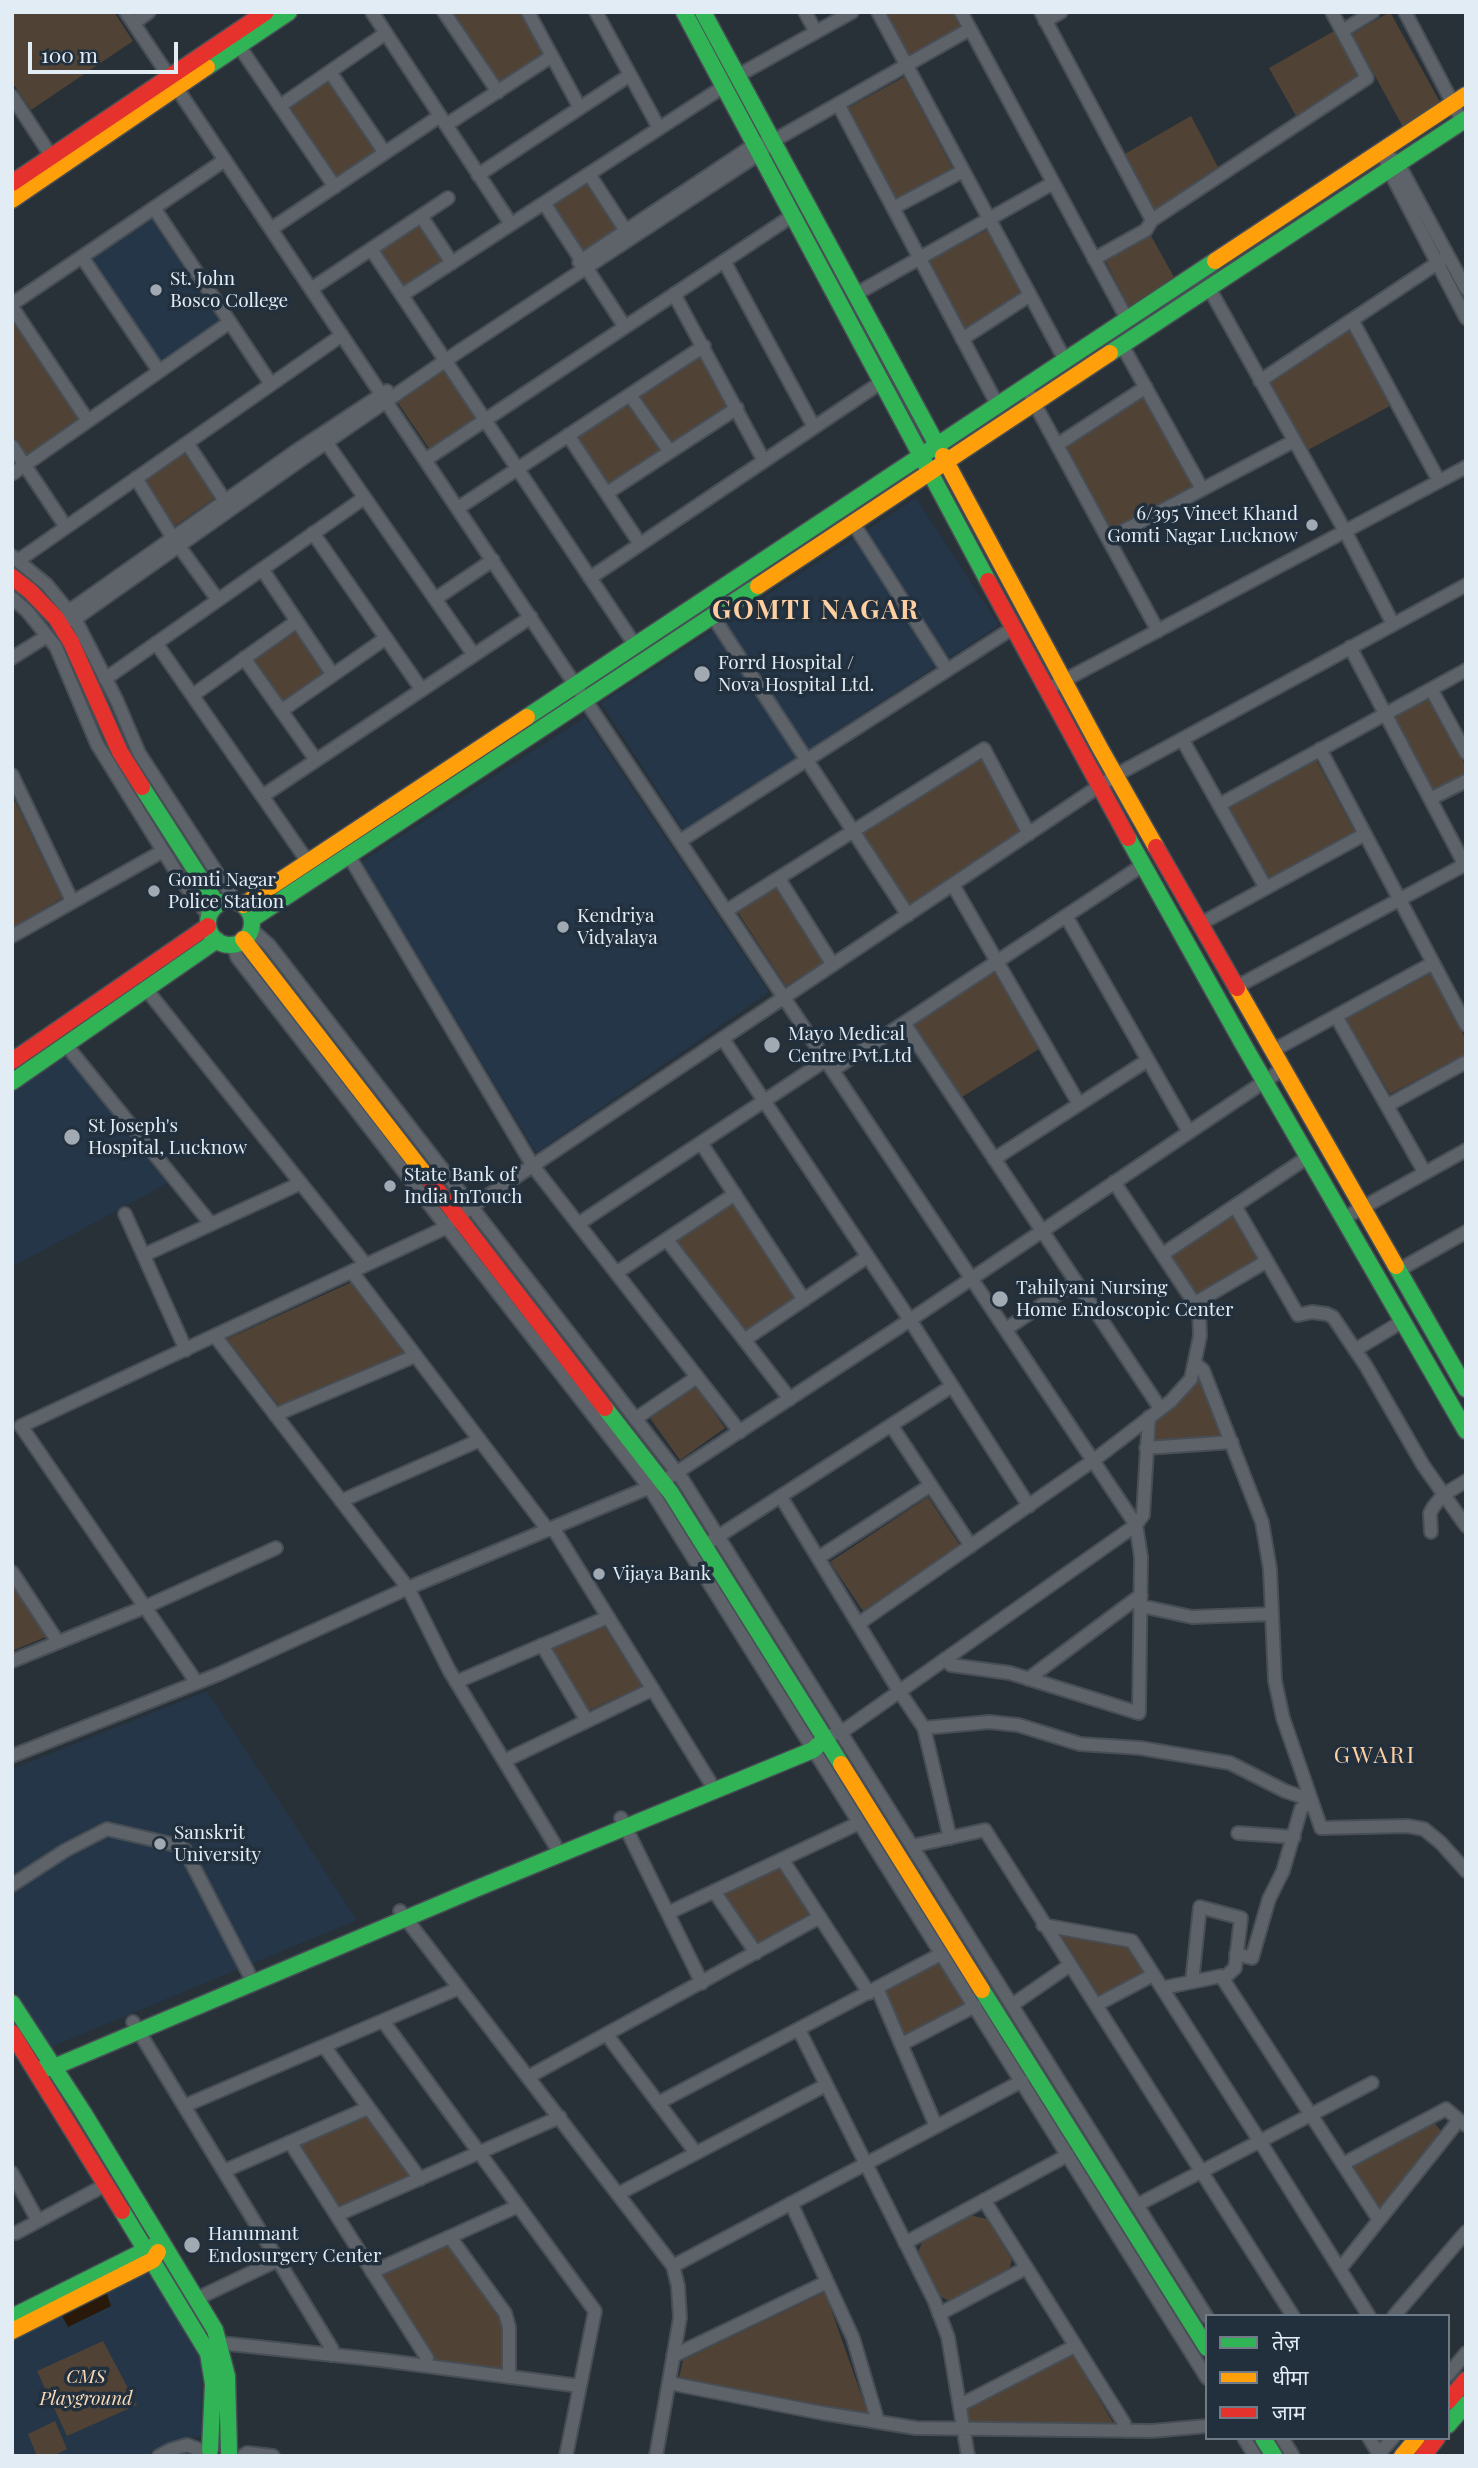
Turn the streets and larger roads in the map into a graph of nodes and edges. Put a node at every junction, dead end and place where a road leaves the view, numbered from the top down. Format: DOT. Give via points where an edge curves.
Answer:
graph roads {
  1 [pos="149,12"];
  2 [pos="266,12"];
  3 [pos="289,12"];
  4 [pos="372,12"];
  5 [pos="444,12"];
  6 [pos="528,12"];
  7 [pos="596,12"];
  8 [pos="684,12"];
  9 [pos="703,12"];
  10 [pos="805,12"];
  11 [pos="852,12"];
  12 [pos="878,12"];
  13 [pos="961,12"];
  14 [pos="1061,12"];
  15 [pos="1332,12"];
  16 [pos="1373,12"];
  17 [pos="1405,12"];
  18 [pos="1043,17"];
  19 [pos="130,18"];
  20 [pos="970,29"];
  21 [pos="1342,31"];
  22 [pos="816,32"];
  23 [pos="386,33"];
  24 [pos="239,46"];
  25 [pos="552,56"];
  26 [pos="906,65"];
  27 [pos="330,72"];
  28 [pos="630,75"];
  29 [pos="737,76"];
  30 [pos="173,83"];
  31 [pos="723,86"];
  32 [pos="498,92"];
  33 [pos="12,96"];
  34 [pos="1459,100"];
  35 [pos="838,104"];
  36 [pos="280,106"];
  37 [pos="580,107"];
  38 [pos="1464,120"];
  39 [pos="443,121"];
  40 [pos="659,128"];
  41 [pos="773,141"];
  42 [pos="756,149"];
  43 [pos="1383,150"];
  44 [pos="386,153"];
  45 [pos="225,160"];
  46 [pos="56,162"];
  47 [pos="1393,167"];
  48 [pos="963,171"];
  49 [pos="478,174"];
  50 [pos="589,174"];
  51 [pos="12,183"];
  52 [pos="1053,183"];
  53 [pos="335,187"];
  54 [pos="448,198"];
  55 [pos="12,200"];
  56 [pos="544,203"];
  57 [pos="155,208"];
  58 [pos="893,208"];
  59 [pos="421,216"];
  60 [pos="792,216"];
  61 [pos="989,219"];
  62 [pos="1152,220"];
  63 [pos="511,224"];
  64 [pos="271,229"];
  65 [pos="626,230"];
  66 [pos="371,249"];
  67 [pos="82,257"];
  68 [pos="920,258"];
  69 [pos="1094,259"];
  70 [pos="1442,260"];
  71 [pos="724,261"];
  72 [pos="452,263"];
  73 [pos="584,264"];
  74 [pos="1209,288"];
  75 [pos="311,289"];
  76 [pos="1466,289"];
  77 [pos="674,294"];
  78 [pos="856,294"];
  79 [pos="402,295"];
  80 [pos="1030,295"];
  81 [pos="12,306"];
  82 [pos="1466,318"];
  83 [pos="1127,319"];
  84 [pos="1352,320"];
  85 [pos="230,322"];
  86 [pos="625,327"];
  87 [pos="342,335"];
  88 [pos="962,339"];
  89 [pos="1122,345"];
  90 [pos="704,346"];
  91 [pos="444,357"];
  92 [pos="1065,360"];
  93 [pos="159,371"];
  94 [pos="1260,381"];
  95 [pos="880,383"];
  96 [pos="271,384"];
  97 [pos="1025,386"];
  98 [pos="1146,387"];
  99 [pos="630,395"];
  100 [pos="384,397"];
  101 [pos="1034,403"];
  102 [pos="997,404"];
  103 [pos="737,408"];
  104 [pos="485,420"];
  105 [pos="89,421"];
  106 [pos="814,427"];
  107 [pos="568,435"];
  108 [pos="1294,441"];
  109 [pos="326,442"];
  110 [pos="187,443"];
  111 [pos="937,444"];
  112 [pos="1057,445"];
  113 [pos="12,446"];
  114 [pos="670,452"];
  115 [pos="919,456"];
  116 [pos="425,460"];
  117 [pos="764,461"];
  118 [pos="946,461"];
  119 [pos="25,465"];
  120 [pos="1466,467"];
  121 [pos="518,469"];
  122 [pos="929,473"];
  123 [pos="12,474"];
  124 [pos="136,478"];
  125 [pos="1439,481"];
  126 [pos="1202,489"];
  127 [pos="607,493"];
  128 [pos="365,498"];
  129 [pos="225,501"];
  130 [pos="458,508"];
  131 [pos="853,523"];
  132 [pos="66,527"];
  133 [pos="1345,531"];
  134 [pos="313,533"];
  135 [pos="1108,539"];
  136 [pos="176,541"];
  137 [pos="640,544"];
  138 [pos="16,558"];
  139 [pos="493,560"];
  140 [pos="262,569"];
  141 [pos="12,578"];
  142 [pos="590,578"];
  143 [pos="1466,585"];
  144 [pos="12,597"];
  145 [pos="435,598"];
  146 [pos="218,600"];
  147 [pos="712,615"];
  148 [pos="64,617"];
  149 [pos="531,618"];
  150 [pos="297,621"];
  151 [pos="1393,624"];
  152 [pos="39,625"];
  153 [pos="1013,628"];
  154 [pos="1158,631"];
  155 [pos="47,636"];
  156 [pos="386,638"];
  157 [pos="156,643"];
  158 [pos="635,645"];
  159 [pos="1350,647"];
  160 [pos="474,655"];
  161 [pos="12,658"];
  162 [pos="244,658"];
  163 [pos="947,670"];
  164 [pos="1466,670"];
  165 [pos="333,675"];
  166 [pos="105,679"];
  167 [pos="1064,681"];
  168 [pos="575,684"];
  169 [pos="1431,689"];
  170 [pos="422,690"];
  171 [pos="1046,690"];
  172 [pos="193,695"];
  173 [pos="586,700"];
  174 [pos="281,711"];
  175 [pos="1385,713"];
  176 [pos="1182,739"];
  177 [pos="1320,748"];
  178 [pos="1466,753"];
  179 [pos="807,760"];
  180 [pos="316,761"];
  181 [pos="1115,775"];
  182 [pos="1466,781"];
  183 [pos="14,783"];
  184 [pos="1099,788"];
  185 [pos="264,795"];
  186 [pos="1430,799"];
  187 [pos="1219,805"];
  188 [pos="853,831"];
  189 [pos="1029,834"];
  190 [pos="1365,834"];
  191 [pos="680,841"];
  192 [pos="163,851"];
  193 [pos="349,856"];
  194 [pos="308,862"];
  195 [pos="1143,865"];
  196 [pos="1465,865"];
  197 [pos="779,879"];
  198 [pos="953,885"];
  199 [pos="1266,888"];
  200 [pos="1400,899"];
  201 [pos="72,901"];
  202 [pos="726,911"];
  203 [pos="908,915"];
  204 [pos="1066,916"];
  205 [pos="231,922"];
  206 [pos="1200,924"];
  207 [pos="12,936"];
  208 [pos="997,961"];
  209 [pos="1433,963"];
  210 [pos="833,965"];
  211 [pos="1236,987"];
  212 [pos="146,989"];
  213 [pos="784,998"];
  214 [pos="1336,1016"];
  215 [pos="904,1023"];
  216 [pos="1466,1025"];
  217 [pos="723,1039"];
  218 [pos="66,1045"];
  219 [pos="1272,1051"];
  220 [pos="1148,1060"];
  221 [pos="12,1061"];
  222 [pos="1466,1062"];
  223 [pos="829,1065"];
  224 [pos="1283,1069"];
  225 [pos="1265,1081"];
  226 [pos="12,1082"];
  227 [pos="764,1101"];
  228 [pos="1079,1104"];
  229 [pos="1388,1105"];
  230 [pos="1189,1132"];
  231 [pos="701,1143"];
  232 [pos="1466,1150"];
  233 [pos="1308,1157"];
  234 [pos="994,1159"];
  235 [pos="533,1166"];
  236 [pos="1425,1173"];
  237 [pos="1114,1182"];
  238 [pos="301,1184"];
  239 [pos="735,1194"];
  240 [pos="1235,1206"];
  241 [pos="1362,1208"];
  242 [pos="125,1214"];
  243 [pos="459,1217"];
  244 [pos="1344,1218"];
  245 [pos="211,1224"];
  246 [pos="578,1224"];
  247 [pos="1042,1231"];
  248 [pos="1466,1233"];
  249 [pos="667,1240"];
  250 [pos="1163,1254"];
  251 [pos="144,1255"];
  252 [pos="867,1257"];
  253 [pos="1267,1261"];
  254 [pos="366,1265"];
  255 [pos="1397,1271"];
  256 [pos="352,1272"];
  257 [pos="617,1273"];
  258 [pos="972,1278"];
  259 [pos="1076,1282"];
  260 [pos="804,1300"];
  261 [pos="1195,1303"];
  262 [pos="909,1320"];
  263 [pos="1403,1321"];
  264 [pos="1006,1329"];
  265 [pos="215,1336"];
  266 [pos="744,1340"];
  267 [pos="186,1350"];
  268 [pos="1355,1350"];
  269 [pos="415,1356"];
  270 [pos="1196,1364"];
  271 [pos="697,1377"];
  272 [pos="952,1386"];
  273 [pos="1466,1389"];
  274 [pos="790,1399"];
  275 [pos="1160,1409"];
  276 [pos="275,1415"];
  277 [pos="1149,1417"];
  278 [pos="635,1419"];
  279 [pos="891,1425"];
  280 [pos="1466,1431"];
  281 [pos="740,1432"];
  282 [pos="480,1440"];
  283 [pos="1232,1442"];
  284 [pos="1146,1448"];
  285 [pos="1094,1460"];
  286 [pos="677,1473"];
  287 [pos="1466,1481"];
  288 [pos="656,1485"];
  289 [pos="931,1485"];
  290 [pos="1443,1495"];
  291 [pos="781,1497"];
  292 [pos="341,1501"];
  293 [pos="1029,1506"];
  294 [pos="1136,1525"];
  295 [pos="1466,1526"];
  296 [pos="550,1529"];
  297 [pos="1431,1532"];
  298 [pos="711,1541"];
  299 [pos="971,1546"];
  300 [pos="276,1548"];
  301 [pos="818,1558"];
  302 [pos="12,1572"];
  303 [pos="408,1588"];
  304 [pos="1141,1600"];
  305 [pos="145,1607"];
  306 [pos="1272,1614"];
  307 [pos="608,1617"];
  308 [pos="858,1625"];
  309 [pos="58,1642"];
  310 [pos="542,1645"];
  311 [pos="945,1659"];
  312 [pos="12,1661"];
  313 [pos="1028,1679"];
  314 [pos="456,1682"];
  315 [pos="197,1683"];
  316 [pos="653,1689"];
  317 [pos="899,1691"];
  318 [pos="587,1721"];
  319 [pos="924,1728"];
  320 [pos="821,1741"];
  321 [pos="12,1756"];
  322 [pos="503,1761"];
  323 [pos="710,1782"];
  324 [pos="1311,1800"];
  325 [pos="623,1823"];
  326 [pos="859,1823"];
  327 [pos="1238,1833"];
  328 [pos="1294,1837"];
  329 [pos="950,1838"];
  330 [pos="555,1845"];
  331 [pos="912,1846"];
  332 [pos="782,1859"];
  333 [pos="1466,1871"];
  334 [pos="15,1878"];
  335 [pos="714,1891"];
  336 [pos="668,1913"];
  337 [pos="403,1914"];
  338 [pos="820,1917"];
  339 [pos="1043,1925"];
  340 [pos="756,1953"];
  341 [pos="941,1954"];
  342 [pos="1236,1954"];
  343 [pos="1070,1965"];
  344 [pos="249,1974"];
  345 [pos="1153,1975"];
  346 [pos="1223,1979"];
  347 [pos="1192,1982"];
  348 [pos="702,1983"];
  349 [pos="459,1988"];
  350 [pos="1162,1988"];
  351 [pos="873,1991"];
  352 [pos="12,2003"];
  353 [pos="1012,2005"];
  354 [pos="1096,2005"];
  355 [pos="975,2006"];
  356 [pos="383,2021"];
  357 [pos="136,2026"];
  358 [pos="799,2030"];
  359 [pos="12,2034"];
  360 [pos="607,2035"];
  361 [pos="902,2044"];
  362 [pos="324,2046"];
  363 [pos="46,2065"];
  364 [pos="528,2077"];
  365 [pos="1022,2081"];
  366 [pos="1372,2083"];
  367 [pos="826,2085"];
  368 [pos="658,2103"];
  369 [pos="184,2106"];
  370 [pos="368,2108"];
  371 [pos="1311,2115"];
  372 [pos="559,2117"];
  373 [pos="1463,2123"];
  374 [pos="936,2126"];
  375 [pos="290,2141"];
  376 [pos="1261,2143"];
  377 [pos="479,2153"];
  378 [pos="696,2153"];
  379 [pos="1068,2155"];
  380 [pos="864,2164"];
  381 [pos="1343,2164"];
  382 [pos="224,2171"];
  383 [pos="1203,2172"];
  384 [pos="12,2173"];
  385 [pos="419,2179"];
  386 [pos="107,2184"];
  387 [pos="618,2193"];
  388 [pos="984,2200"];
  389 [pos="791,2203"];
  390 [pos="1137,2205"];
  391 [pos="518,2206"];
  392 [pos="337,2215"];
  393 [pos="1379,2220"];
  394 [pos="38,2221"];
  395 [pos="1466,2232"];
  396 [pos="16,2233"];
  397 [pos="450,2236"];
  398 [pos="905,2243"];
  399 [pos="163,2244"];
  400 [pos="150,2254"];
  401 [pos="278,2260"];
  402 [pos="673,2266"];
  403 [pos="1026,2268"];
  404 [pos="1340,2269"];
  405 [pos="372,2272"];
  406 [pos="827,2282"];
  407 [pos="196,2299"];
  408 [pos="939,2314"];
  409 [pos="1205,2314"];
  410 [pos="1292,2314"];
  411 [pos="1368,2314"];
  412 [pos="1396,2314"];
  413 [pos="12,2317"];
  414 [pos="12,2331"];
  415 [pos="220,2343"];
  416 [pos="1205,2345"];
  417 [pos="1075,2346"];
  418 [pos="1466,2353"];
  419 [pos="331,2355"];
  420 [pos="673,2356"];
  421 [pos="426,2366"];
  422 [pos="1450,2373"];
  423 [pos="1205,2375"];
  424 [pos="509,2377"];
  425 [pos="1466,2380"];
  426 [pos="669,2383"];
  427 [pos="580,2386"];
  428 [pos="1450,2399"];
  429 [pos="1466,2404"];
  430 [pos="960,2405"];
  431 [pos="878,2422"];
  432 [pos="1450,2423"];
  433 [pos="1205,2426"];
  434 [pos="964,2429"];
  435 [pos="1126,2431"];
  436 [pos="1245,2440"];
  437 [pos="1264,2440"];
  438 [pos="1283,2440"];
  439 [pos="1390,2440"];
  440 [pos="1415,2440"];
  441 [pos="1435,2440"];
  442 [pos="206,2453"];
  443 [pos="235,2455"];
  444 [pos="1378,2455"];
  445 [pos="159,2456"];
  446 [pos="273,2456"];
  447 [pos="566,2456"];
  448 [pos="656,2456"];
  449 [pos="968,2456"];
  450 [pos="1255,2456"];
  451 [pos="1274,2456"];
  452 [pos="1293,2456"];
  453 [pos="1402,2456"];
  454 [pos="1423,2456"];
  1 -- 19 [label="street"];
  2 -- 30 [label="street"];
  3 -- 24 [label="street"];
  4 -- 23 [label="street"];
  5 -- 32 [label="street"];
  6 -- 25 [label="street"];
  7 -- 28 [label="street"];
  8 -- 31 [label="street"];
  9 -- 29 [label="street"];
  10 -- 22 [label="street"];
  11 -- 22 [label="street"];
  12 -- 26 [label="street"];
  13 -- 20 [label="street"];
  14 -- 18 [label="street"];
  15 -- 21 [label="street"];
  16 -- 21 [label="street"];
  17 -- 34 [label="street"];
  18 -- 62 [label="street"];
  19 -- 30 [label="street"];
  20 -- 26 [label="street"];
  20 -- 52 [label="street"];
  21 -- 62 [label="street" via="1367,78"];
  22 -- 29 [label="street"];
  23 -- 27 [label="street"];
  23 -- 39 [label="street"];
  24 -- 30 [label="street"];
  24 -- 36 [label="street"];
  25 -- 32 [label="street"];
  25 -- 37 [label="street"];
  26 -- 35 [label="street"];
  26 -- 48 [label="street"];
  27 -- 36 [label="street"];
  27 -- 44 [label="street"];
  28 -- 37 [label="street"];
  28 -- 40 [label="street"];
  29 -- 41 [label="street"];
  30 -- 45 [label="street"];
  30 -- 46 [label="street"];
  31 -- 40 [label="street"];
  31 -- 42 [label="street"];
  32 -- 39 [label="street"];
  33 -- 46 [label="street"];
  34 -- 38 [label="street"];
  34 -- 43 [label="street"];
  35 -- 41 [label="street"];
  35 -- 58 [label="street"];
  36 -- 53 [label="street"];
  37 -- 49 [label="street"];
  38 -- 47 [label="street"];
  39 -- 44 [label="street"];
  39 -- 49 [label="street"];
  40 -- 50 [label="street"];
  41 -- 42 [label="street"];
  41 -- 78 [label="street"];
  42 -- 60 [label="street"];
  42 -- 65 [label="street"];
  42 -- 73 [label="street"];
  43 -- 47 [label="street"];
  43 -- 83 [label="street"];
  44 -- 53 [label="street"];
  45 -- 57 [label="street"];
  45 -- 64 [label="street"];
  46 -- 51 [label="street"];
  46 -- 55 [label="street"];
  47 -- 70 [label="street"];
  47 -- 74 [label="street"];
  48 -- 58 [label="street"];
  48 -- 61 [label="street"];
  49 -- 63 [label="street"];
  50 -- 56 [label="street"];
  50 -- 65 [label="street"];
  52 -- 61 [label="street"];
  52 -- 69 [label="street"];
  53 -- 64 [label="street"];
  54 -- 59 [label="street"];
  56 -- 63 [label="street"];
  56 -- 73 [label="street"];
  57 -- 67 [label="street"];
  57 -- 85 [label="street"];
  58 -- 68 [label="street"];
  59 -- 66 [label="street"];
  59 -- 72 [label="street"];
  60 -- 71 [label="street"];
  60 -- 95 [label="street"];
  61 -- 68 [label="street"];
  61 -- 80 [label="street"];
  62 -- 69 [label="street" via="1146,230"];
  63 -- 72 [label="street"];
  64 -- 75 [label="street"];
  65 -- 73 [label="street"];
  66 -- 75 [label="street"];
  66 -- 79 [label="street"];
  67 -- 81 [label="street"];
  67 -- 93 [label="street"];
  68 -- 78 [label="street"];
  68 -- 88 [label="street"];
  69 -- 83 [label="street"];
  70 -- 76 [label="street"];
  70 -- 82 [label="street"];
  70 -- 84 [label="street"];
  71 -- 77 [label="street"];
  71 -- 106 [label="street"];
  72 -- 79 [label="street"];
  73 -- 86 [label="street"];
  73 -- 91 [label="street"];
  74 -- 89 [label="street"];
  74 -- 94 [label="street"];
  75 -- 87 [label="street"];
  77 -- 86 [label="street"];
  77 -- 90 [label="street"];
  78 -- 111 [label="street"];
  79 -- 91 [label="street"];
  80 -- 88 [label="street"];
  80 -- 92 [label="street"];
  81 -- 105 [label="street"];
  83 -- 92 [label="street"];
  84 -- 94 [label="street"];
  84 -- 125 [label="street"];
  85 -- 93 [label="street"];
  85 -- 96 [label="street"];
  86 -- 104 [label="street"];
  87 -- 96 [label="street"];
  87 -- 100 [label="street"];
  88 -- 102 [label="street"];
  89 -- 98 [label="street"];
  89 -- 101 [label="street"];
  90 -- 99 [label="street"];
  90 -- 103 [label="street"];
  91 -- 100 [label="street"];
  91 -- 104 [label="street"];
  92 -- 97 [label="street"];
  93 -- 105 [label="street"];
  94 -- 108 [label="street"];
  95 -- 106 [label="street"];
  95 -- 115 [label="street"];
  96 -- 110 [label="street"];
  97 -- 101 [label="street"];
  97 -- 102 [label="street"];
  98 -- 112 [label="street"];
  98 -- 126 [label="street"];
  99 -- 107 [label="street"];
  99 -- 114 [label="street"];
  100 -- 109 [label="street"];
  100 -- 116 [label="street"];
  100 -- 129 [label="street"];
  101 -- 112 [label="street"];
  101 -- 118 [label="street"];
  102 -- 111 [label="street"];
  103 -- 114 [label="street"];
  103 -- 117 [label="street"];
  104 -- 116 [label="street"];
  104 -- 121 [label="street"];
  105 -- 119 [label="street"];
  106 -- 117 [label="street"];
  107 -- 121 [label="street"];
  107 -- 127 [label="street"];
  108 -- 126 [label="street"];
  108 -- 133 [label="street"];
  109 -- 128 [label="street"];
  109 -- 136 [label="street"];
  110 -- 124 [label="street"];
  110 -- 129 [label="street"];
  111 -- 115 [label="street"];
  111 -- 118 [label="street"];
  112 -- 135 [label="street"];
  113 -- 119 [label="street"];
  114 -- 127 [label="street"];
  115 -- 122 [label="street"];
  115 -- 158 [label="street"];
  116 -- 130 [label="street"];
  117 -- 137 [label="street"];
  118 -- 122 [label="street"];
  118 -- 167 [label="street"];
  119 -- 123 [label="street"];
  119 -- 132 [label="street"];
  120 -- 125 [label="street"];
  121 -- 130 [label="street"];
  121 -- 142 [label="street"];
  122 -- 131 [label="street"];
  122 -- 153 [label="street"];
  124 -- 132 [label="street"];
  124 -- 136 [label="street"];
  125 -- 133 [label="street"];
  126 -- 135 [label="street"];
  127 -- 137 [label="street"];
  128 -- 134 [label="street"];
  128 -- 145 [label="street"];
  129 -- 136 [label="street"];
  130 -- 139 [label="street"];
  131 -- 147 [label="street"];
  131 -- 163 [label="street"];
  132 -- 138 [label="street"];
  133 -- 151 [label="street"];
  133 -- 154 [label="street"];
  134 -- 140 [label="street"];
  134 -- 156 [label="street"];
  135 -- 154 [label="street"];
  136 -- 146 [label="street"];
  136 -- 148 [label="street"];
  137 -- 142 [label="street"];
  138 -- 148 [label="street" via="47,585"];
  139 -- 145 [label="street"];
  139 -- 149 [label="street"];
  140 -- 146 [label="street"];
  140 -- 150 [label="street"];
  141 -- 148 [label="street"];
  142 -- 158 [label="street"];
  143 -- 151 [label="street"];
  144 -- 152 [label="street"];
  145 -- 160 [label="street"];
  146 -- 157 [label="street"];
  147 -- 173 [label="street"];
  147 -- 179 [label="street"];
  148 -- 152 [label="street"];
  148 -- 166 [label="street"];
  148 -- 205 [label="street" via="120,752"];
  149 -- 160 [label="street"];
  149 -- 168 [label="street"];
  150 -- 162 [label="street"];
  150 -- 165 [label="street"];
  151 -- 159 [label="street"];
  152 -- 155 [label="street"];
  153 -- 163 [label="street"];
  153 -- 171 [label="street"];
  154 -- 167 [label="street"];
  155 -- 161 [label="street"];
  155 -- 192 [label="street" via="67,670 97,744"];
  156 -- 165 [label="street"];
  156 -- 170 [label="street"];
  157 -- 166 [label="street"];
  157 -- 172 [label="street"];
  158 -- 168 [label="street"];
  159 -- 175 [label="street"];
  159 -- 176 [label="street"];
  160 -- 170 [label="street"];
  162 -- 172 [label="street"];
  162 -- 174 [label="street"];
  163 -- 179 [label="street"];
  164 -- 169 [label="street"];
  165 -- 174 [label="street"];
  166 -- 205 [label="street" via="139,753"];
  167 -- 171 [label="street"];
  167 -- 181 [label="street"];
  168 -- 173 [label="street"];
  168 -- 194 [label="street"];
  169 -- 175 [label="street"];
  169 -- 178 [label="street"];
  170 -- 180 [label="street"];
  171 -- 184 [label="street"];
  172 -- 185 [label="street"];
  173 -- 191 [label="street"];
  173 -- 193 [label="street"];
  174 -- 180 [label="street"];
  175 -- 177 [label="street"];
  175 -- 186 [label="street"];
  176 -- 181 [label="street"];
  176 -- 187 [label="street"];
  177 -- 187 [label="street"];
  177 -- 190 [label="street"];
  179 -- 188 [label="street"];
  179 -- 191 [label="street"];
  180 -- 185 [label="street"];
  181 -- 184 [label="street"];
  181 -- 206 [label="street"];
  182 -- 186 [label="street"];
  183 -- 201 [label="street"];
  184 -- 189 [label="street"];
  184 -- 195 [label="street"];
  185 -- 194 [label="street"];
  186 -- 196 [label="street"];
  187 -- 199 [label="street"];
  188 -- 189 [label="street" via="984,749"];
  188 -- 197 [label="street"];
  188 -- 203 [label="street"];
  189 -- 198 [label="street"];
  190 -- 199 [label="street"];
  190 -- 200 [label="street"];
  191 -- 202 [label="street"];
  192 -- 201 [label="street"];
  192 -- 205 [label="street" via="183,883"];
  193 -- 205 [label="street"];
  193 -- 235 [label="street"];
  194 -- 205 [label="street"];
  195 -- 204 [label="street"];
  195 -- 225 [label="street"];
  196 -- 200 [label="street"];
  197 -- 202 [label="street"];
  197 -- 210 [label="street"];
  198 -- 203 [label="street"];
  198 -- 208 [label="street"];
  199 -- 206 [label="street"];
  200 -- 209 [label="street"];
  200 -- 211 [label="street"];
  201 -- 207 [label="street"];
  202 -- 213 [label="street"];
  203 -- 210 [label="street"];
  204 -- 208 [label="street"];
  204 -- 220 [label="street"];
  205 -- 212 [label="street"];
  205 -- 221 [label="street"];
  205 -- 243 [label="street"];
  206 -- 211 [label="street"];
  208 -- 215 [label="street"];
  208 -- 228 [label="street"];
  209 -- 214 [label="street"];
  209 -- 216 [label="street"];
  210 -- 213 [label="street"];
  211 -- 219 [label="street"];
  212 -- 218 [label="street"];
  212 -- 238 [label="street"];
  213 -- 217 [label="street"];
  213 -- 223 [label="street"];
  214 -- 219 [label="street"];
  214 -- 229 [label="street"];
  215 -- 223 [label="street"];
  215 -- 234 [label="street"];
  217 -- 227 [label="street"];
  217 -- 235 [label="street"];
  218 -- 226 [label="street"];
  218 -- 245 [label="street"];
  219 -- 224 [label="street"];
  220 -- 228 [label="street"];
  220 -- 230 [label="street"];
  222 -- 229 [label="street"];
  223 -- 227 [label="street"];
  223 -- 258 [label="street"];
  224 -- 225 [label="street"];
  224 -- 241 [label="street"];
  225 -- 230 [label="street"];
  225 -- 233 [label="street"];
  227 -- 231 [label="street"];
  227 -- 252 [label="street"];
  228 -- 234 [label="street"];
  229 -- 236 [label="street"];
  230 -- 237 [label="street"];
  231 -- 239 [label="street"];
  231 -- 246 [label="street"];
  232 -- 236 [label="street"];
  233 -- 240 [label="street"];
  233 -- 244 [label="street"];
  234 -- 247 [label="street"];
  235 -- 243 [label="street"];
  235 -- 246 [label="street"];
  236 -- 241 [label="street"];
  237 -- 247 [label="street"];
  237 -- 250 [label="street"];
  238 -- 245 [label="street"];
  238 -- 254 [label="street"];
  239 -- 249 [label="street"];
  239 -- 260 [label="street"];
  240 -- 250 [label="street"];
  240 -- 253 [label="street"];
  241 -- 244 [label="street"];
  241 -- 255 [label="street"];
  242 -- 251 [label="street"];
  243 -- 254 [label="street"];
  243 -- 278 [label="street"];
  243 -- 288 [label="street"];
  244 -- 263 [label="street"];
  245 -- 251 [label="street"];
  246 -- 257 [label="street"];
  247 -- 258 [label="street"];
  247 -- 259 [label="street"];
  248 -- 255 [label="street"];
  249 -- 257 [label="street"];
  249 -- 266 [label="street"];
  250 -- 261 [label="street"];
  251 -- 267 [label="street"];
  252 -- 260 [label="street"];
  252 -- 262 [label="street"];
  253 -- 261 [label="street"];
  253 -- 268 [label="street" via="1298,1315 1312,1312 1333,1317"];
  254 -- 256 [label="street"];
  255 -- 273 [label="street"];
  256 -- 265 [label="street"];
  256 -- 269 [label="street"];
  257 -- 271 [label="street"];
  258 -- 262 [label="street"];
  258 -- 264 [label="street"];
  259 -- 264 [label="street"];
  259 -- 275 [label="street"];
  260 -- 266 [label="street"];
  261 -- 270 [label="street" via="1200,1336"];
  262 -- 272 [label="street"];
  262 -- 274 [label="street"];
  263 -- 268 [label="street"];
  263 -- 280 [label="street"];
  264 -- 285 [label="street"];
  265 -- 267 [label="street"];
  265 -- 276 [label="street"];
  266 -- 274 [label="street"];
  267 -- 305 [label="street" via="21,1426"];
  268 -- 290 [label="street"];
  269 -- 276 [label="street"];
  269 -- 282 [label="street"];
  270 -- 275 [label="street" via="1191,1379"];
  270 -- 283 [label="street" via="1203,1370"];
  271 -- 278 [label="street"];
  271 -- 281 [label="street"];
  272 -- 279 [label="street"];
  272 -- 293 [label="street"];
  274 -- 281 [label="street"];
  275 -- 277 [label="street"];
  276 -- 292 [label="street"];
  277 -- 284 [label="street"];
  277 -- 285 [label="street"];
  278 -- 286 [label="street"];
  279 -- 289 [label="street"];
  279 -- 291 [label="street"];
  281 -- 286 [label="street"];
  282 -- 292 [label="street"];
  282 -- 296 [label="street"];
  283 -- 284 [label="street"];
  283 -- 306 [label="street" via="1262,1522"];
  284 -- 294 [label="street" via="1143,1515"];
  285 -- 293 [label="street"];
  285 -- 294 [label="street"];
  286 -- 288 [label="street"];
  286 -- 298 [label="street"];
  287 -- 290 [label="street"];
  288 -- 296 [label="street"];
  288 -- 298 [label="street"];
  288 -- 320 [label="street"];
  289 -- 299 [label="street"];
  289 -- 301 [label="street"];
  290 -- 295 [label="street"];
  290 -- 297 [label="street" via="1430,1513"];
  291 -- 298 [label="street"];
  291 -- 301 [label="street"];
  292 -- 303 [label="street"];
  293 -- 299 [label="street"];
  294 -- 304 [label="street"];
  294 -- 311 [label="street"];
  296 -- 303 [label="street"];
  296 -- 307 [label="street"];
  298 -- 320 [label="street"];
  299 -- 308 [label="street"];
  300 -- 305 [label="street"];
  301 -- 308 [label="street"];
  302 -- 309 [label="street"];
  303 -- 314 [label="street"];
  303 -- 315 [label="street"];
  304 -- 306 [label="street" via="1192,1617"];
  304 -- 313 [label="street"];
  304 -- 313 [label="street" via="1139,1713"];
  305 -- 309 [label="street"];
  305 -- 315 [label="street"];
  306 -- 324 [label="street" via="1275,1681"];
  307 -- 310 [label="street"];
  307 -- 316 [label="street"];
  308 -- 317 [label="street"];
  309 -- 312 [label="street"];
  310 -- 314 [label="street"];
  310 -- 318 [label="street"];
  311 -- 313 [label="street" via="951,1665"];
  311 -- 317 [label="street"];
  314 -- 322 [label="street"];
  315 -- 321 [label="street"];
  316 -- 318 [label="street"];
  316 -- 323 [label="street"];
  317 -- 319 [label="street"];
  317 -- 320 [label="street"];
  318 -- 322 [label="street"];
  319 -- 324 [label="street" via="989,1722 1018,1725 1080,1744 1140,1748 1230,1763"];
  319 -- 329 [label="street"];
  320 -- 323 [label="street"];
  320 -- 325 [label="street"];
  320 -- 326 [label="street"];
  320 -- 331 [label="street"];
  320 -- 416 [label="street"];
  322 -- 330 [label="street"];
  323 -- 325 [label="street"];
  324 -- 328 [label="street" via="1301,1809"];
  324 -- 333 [label="street" via="1321,1828 1424,1829"];
  325 -- 330 [label="street"];
  325 -- 336 [label="street"];
  325 -- 337 [label="street"];
  326 -- 332 [label="street"];
  326 -- 341 [label="street"];
  327 -- 328 [label="street"];
  328 -- 342 [label="street" via="1252,1958"];
  329 -- 331 [label="street"];
  329 -- 339 [label="street" via="985,1830"];
  330 -- 337 [label="street"];
  331 -- 353 [label="street"];
  332 -- 335 [label="street"];
  332 -- 338 [label="street"];
  334 -- 344 [label="street" via="107,1829 180,1846"];
  335 -- 336 [label="street"];
  335 -- 340 [label="street"];
  336 -- 348 [label="street"];
  337 -- 344 [label="street"];
  337 -- 349 [label="street"];
  337 -- 357 [label="street"];
  338 -- 340 [label="street"];
  338 -- 351 [label="street"];
  339 -- 343 [label="street"];
  339 -- 345 [label="street" via="1132,1941"];
  340 -- 348 [label="street"];
  341 -- 351 [label="street"];
  341 -- 355 [label="street"];
  342 -- 346 [label="street" via="1235,1968"];
  342 -- 347 [label="street" via="1241,1918 1200,1908"];
  343 -- 353 [label="street"];
  343 -- 354 [label="street"];
  344 -- 357 [label="street"];
  345 -- 350 [label="street"];
  345 -- 354 [label="street"];
  346 -- 347 [label="street"];
  346 -- 371 [label="street"];
  347 -- 350 [label="street"];
  348 -- 360 [label="street"];
  349 -- 356 [label="street"];
  349 -- 364 [label="street"];
  350 -- 376 [label="street"];
  351 -- 358 [label="street"];
  351 -- 361 [label="street"];
  352 -- 363 [label="street"];
  353 -- 390 [label="street"];
  354 -- 383 [label="street"];
  355 -- 361 [label="street"];
  355 -- 365 [label="street"];
  356 -- 362 [label="street"];
  356 -- 377 [label="street"];
  357 -- 363 [label="street"];
  357 -- 369 [label="street"];
  358 -- 367 [label="street"];
  358 -- 368 [label="street"];
  359 -- 363 [label="street"];
  360 -- 364 [label="street"];
  360 -- 368 [label="street"];
  361 -- 374 [label="street"];
  362 -- 369 [label="street"];
  362 -- 370 [label="street"];
  363 -- 386 [label="street"];
  363 -- 399 [label="street"];
  364 -- 372 [label="street"];
  365 -- 374 [label="street"];
  365 -- 379 [label="street"];
  366 -- 371 [label="street"];
  367 -- 378 [label="street"];
  367 -- 380 [label="street"];
  368 -- 378 [label="street"];
  369 -- 382 [label="street"];
  370 -- 375 [label="street"];
  370 -- 385 [label="street"];
  371 -- 376 [label="street"];
  371 -- 381 [label="street"];
  372 -- 377 [label="street"];
  372 -- 387 [label="street"];
  373 -- 381 [label="street" via="1446,2109"];
  373 -- 393 [label="street"];
  374 -- 380 [label="street"];
  375 -- 382 [label="street"];
  375 -- 392 [label="street"];
  376 -- 383 [label="street"];
  376 -- 404 [label="street"];
  377 -- 385 [label="street"];
  377 -- 391 [label="street"];
  378 -- 387 [label="street"];
  379 -- 388 [label="street"];
  379 -- 423 [label="street"];
  380 -- 389 [label="street"];
  380 -- 398 [label="street"];
  381 -- 393 [label="street"];
  382 -- 401 [label="street"];
  383 -- 390 [label="street"];
  383 -- 410 [label="street"];
  384 -- 394 [label="street"];
  385 -- 392 [label="street"];
  386 -- 394 [label="street"];
  386 -- 400 [label="street"];
  387 -- 402 [label="street"];
  388 -- 398 [label="street"];
  388 -- 403 [label="street"];
  389 -- 402 [label="street"];
  389 -- 406 [label="street"];
  390 -- 409 [label="street"];
  391 -- 397 [label="street"];
  391 -- 427 [label="street" via="595,2311"];
  392 -- 405 [label="street"];
  393 -- 404 [label="street"];
  394 -- 396 [label="street"];
  395 -- 412 [label="street"];
  397 -- 405 [label="street"];
  397 -- 424 [label="street" via="505,2313"];
  398 -- 408 [label="street"];
  399 -- 400 [label="street"];
  399 -- 407 [label="street"];
  400 -- 413 [label="street"];
  400 -- 414 [label="street"];
  400 -- 442 [label="street" via="208,2353 213,2384"];
  401 -- 407 [label="street"];
  401 -- 419 [label="street" via="332,2348"];
  402 -- 420 [label="street" via="680,2318"];
  403 -- 408 [label="street"];
  403 -- 417 [label="street"];
  404 -- 411 [label="street"];
  405 -- 421 [label="street" via="427,2358"];
  406 -- 420 [label="street"];
  406 -- 431 [label="street" via="853,2338"];
  407 -- 415 [label="street"];
  408 -- 430 [label="street" via="948,2337"];
  415 -- 419 [label="street"];
  415 -- 443 [label="street"];
  417 -- 430 [label="street"];
  417 -- 435 [label="street"];
  418 -- 422 [label="street"];
  419 -- 421 [label="street"];
  420 -- 426 [label="street"];
  421 -- 424 [label="street"];
  424 -- 427 [label="street"];
  425 -- 428 [label="street"];
  426 -- 431 [label="street"];
  426 -- 448 [label="street"];
  427 -- 447 [label="street"];
  429 -- 432 [label="street"];
  430 -- 434 [label="street"];
  431 -- 434 [label="street"];
  433 -- 435 [label="street"];
  434 -- 435 [label="street"];
  434 -- 449 [label="street"];
  436 -- 450 [label="street"];
  437 -- 451 [label="street"];
  438 -- 452 [label="street"];
  439 -- 444 [label="street"];
  440 -- 453 [label="street"];
  441 -- 454 [label="street"];
  442 -- 443 [label="street" via="223,2450"];
  442 -- 445 [label="street" via="187,2445"];
  443 -- 446 [label="street"];
}
